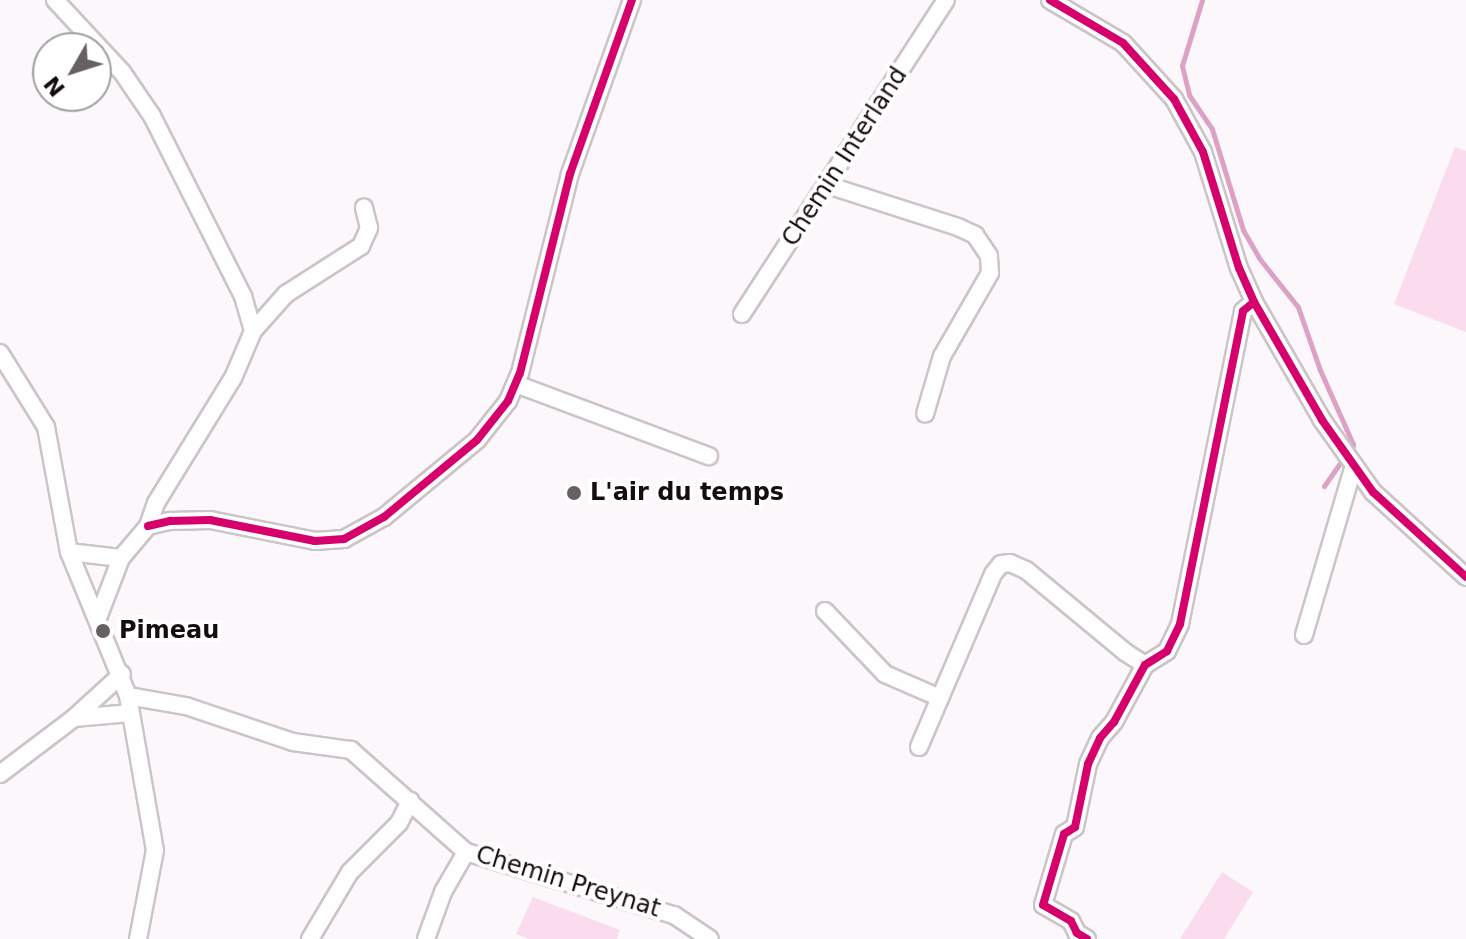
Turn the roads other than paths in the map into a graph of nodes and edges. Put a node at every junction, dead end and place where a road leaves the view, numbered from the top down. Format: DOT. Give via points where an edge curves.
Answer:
graph roads {
  1 [pos="55,0"];
  2 [pos="632,0"];
  3 [pos="946,0"];
  4 [pos="1050,0"];
  5 [pos="827,185"];
  6 [pos="364,208"];
  7 [pos="243,296"];
  8 [pos="277,302"];
  9 [pos="1254,302"];
  10 [pos="742,314"];
  11 [pos="253,331"];
  12 [pos="0,353"];
  13 [pos="516,384"];
  14 [pos="925,414"];
  15 [pos="709,456"];
  16 [pos="1354,465"];
  17 [pos="148,526"];
  18 [pos="69,552"];
  19 [pos="121,558"];
  20 [pos="1466,577"];
  21 [pos="825,611"];
  22 [pos="98,618"];
  23 [pos="1304,635"];
  24 [pos="1145,665"];
  25 [pos="122,674"];
  26 [pos="128,696"];
  27 [pos="940,698"];
  28 [pos="131,713"];
  29 [pos="74,718"];
  30 [pos="919,747"];
  31 [pos="0,774"];
  32 [pos="410,801"];
  33 [pos="466,852"];
  34 [pos="138,939"];
  35 [pos="310,939"];
  36 [pos="426,939"];
  37 [pos="710,939"];
  38 [pos="1087,939"];
  1 -- 7 [label="street" via="122,72 152,116"];
  2 -- 13 [label="street" via="570,174"];
  3 -- 5 [label="street, Chemin Interland"];
  4 -- 9 [label="street" via="1123,43 1174,99 1203,152"];
  5 -- 10 [label="street, Chemin Interland"];
  5 -- 14 [label="street" via="958,227 975,235 989,256 990,273 942,356"];
  6 -- 8 [label="street" via="369,228 361,246"];
  7 -- 8 [label="street"];
  7 -- 11 [label="street"];
  8 -- 11 [label="street"];
  9 -- 16 [label="street"];
  9 -- 24 [label="street" via="1243,311 1180,624 1167,651"];
  11 -- 17 [label="street" via="233,378 156,503"];
  12 -- 18 [label="street" via="46,427"];
  13 -- 15 [label="street"];
  13 -- 17 [label="street" via="477,440 384,517 344,539 315,541 210,520"];
  16 -- 20 [label="street" via="1373,492"];
  16 -- 23 [label="street"];
  17 -- 19 [label="street"];
  18 -- 19 [label="street"];
  18 -- 22 [label="street"];
  19 -- 22 [label="street"];
  21 -- 27 [label="street" via="885,674"];
  22 -- 25 [label="street"];
  24 -- 27 [label="street" via="1026,570 1001,564"];
  24 -- 38 [label="street" via="1088,764 1075,827 1064,834 1043,905 1071,921"];
  25 -- 26 [label="street"];
  25 -- 29 [label="street"];
  26 -- 28 [label="street"];
  26 -- 32 [label="street, Chemin Preynat" via="186,706 293,742 351,750"];
  27 -- 30 [label="street"];
  28 -- 29 [label="street"];
  28 -- 34 [label="street" via="155,850"];
  29 -- 31 [label="street"];
  32 -- 33 [label="street, Chemin Preynat"];
  32 -- 35 [label="street" via="399,823 350,872"];
  33 -- 36 [label="street" via="443,892"];
  33 -- 37 [label="street, Chemin Preynat" via="674,915"];
}
